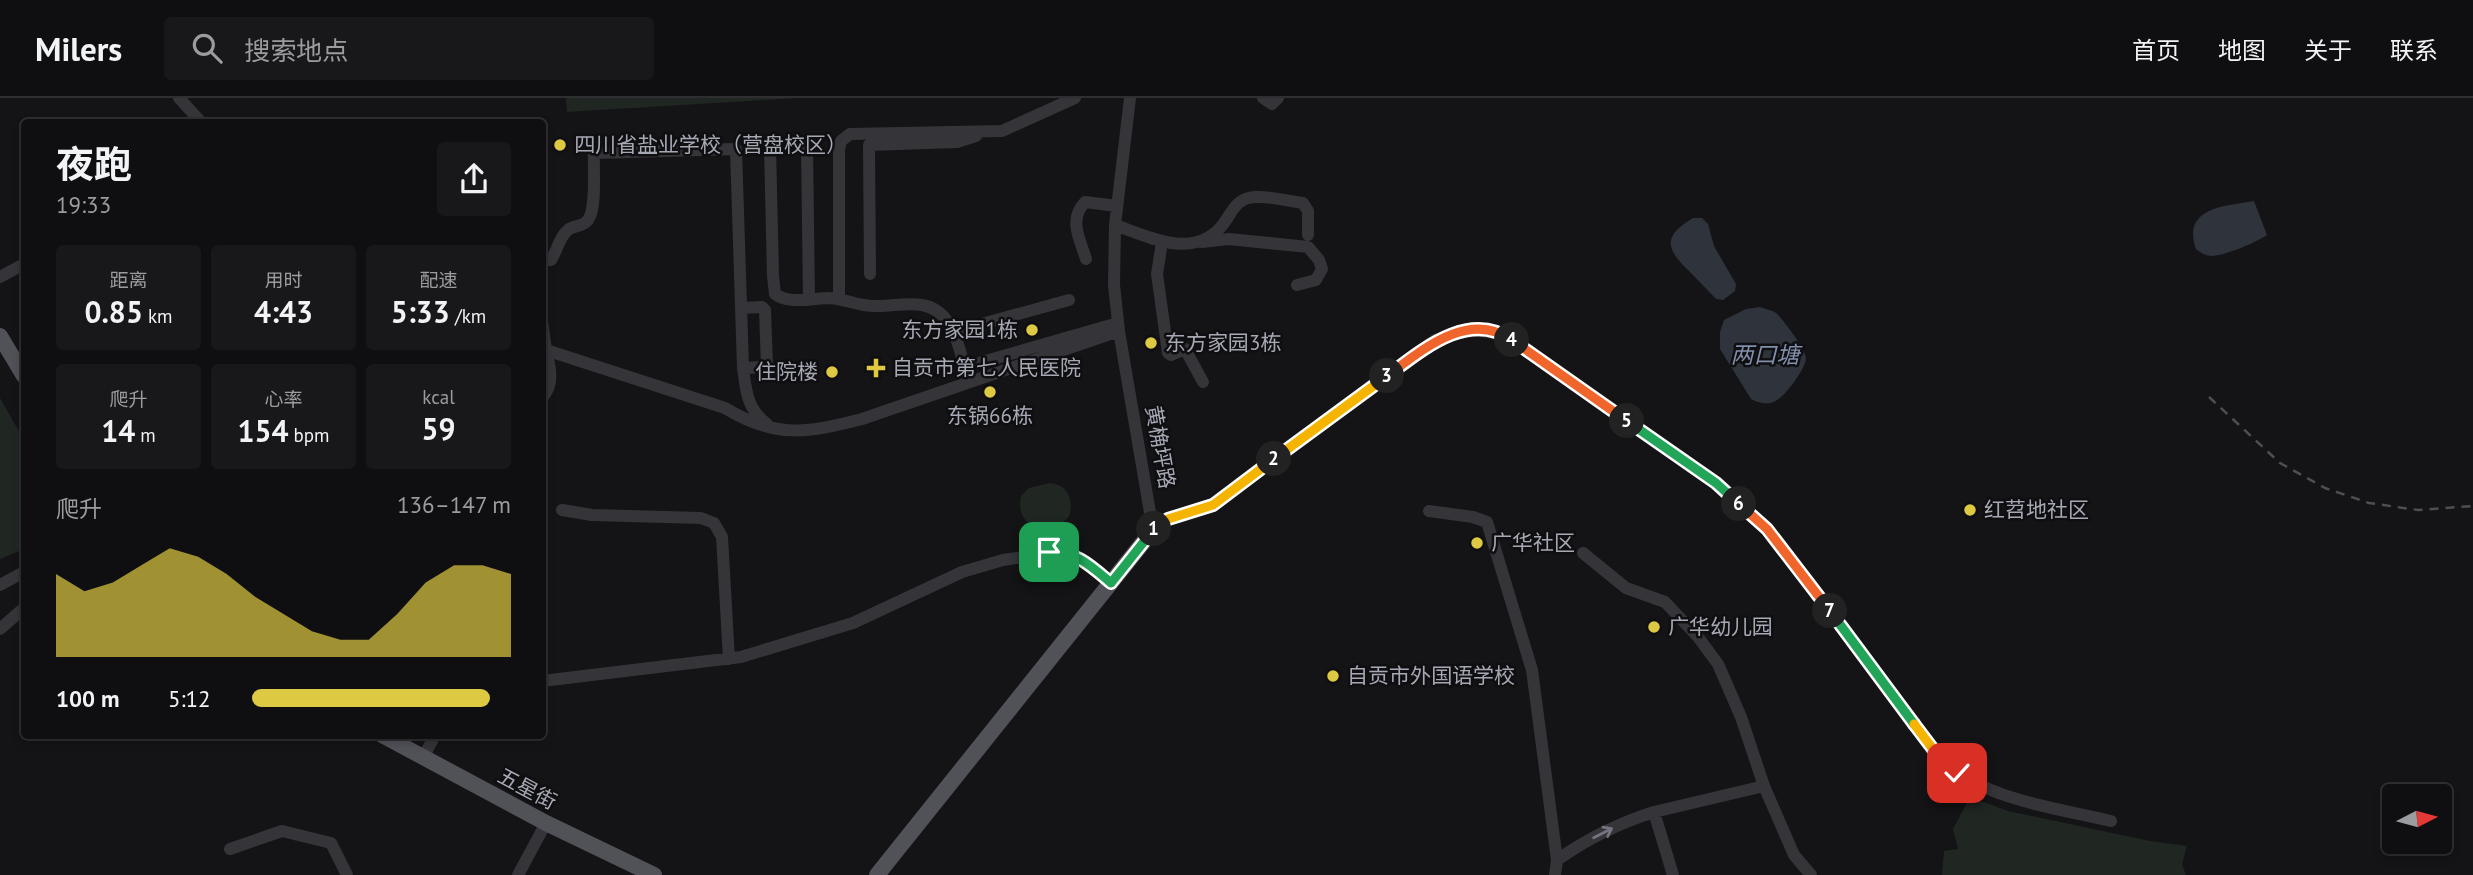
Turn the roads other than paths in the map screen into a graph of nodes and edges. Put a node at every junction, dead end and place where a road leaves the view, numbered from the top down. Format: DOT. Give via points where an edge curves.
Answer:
graph roads {
  1 [pos="179,98"];
  2 [pos="1075,98"];
  3 [pos="1130,98"];
  4 [pos="1263,98"];
  5 [pos="1278,98"];
  6 [pos="198,119"];
  7 [pos="988,132"];
  8 [pos="771,147"];
  9 [pos="807,147"];
  10 [pos="1117,206"];
  11 [pos="1115,225"];
  12 [pos="1308,235"];
  13 [pos="1162,242"];
  14 [pos="1202,242"];
  15 [pos="1086,259"];
  16 [pos="546,260"];
  17 [pos="21,266"];
  18 [pos="870,274"];
  19 [pos="0,277"];
  20 [pos="1297,285"];
  21 [pos="839,298"];
  22 [pos="809,299"];
  23 [pos="1069,300"];
  24 [pos="742,308"];
  25 [pos="1118,327"];
  26 [pos="953,332"];
  27 [pos="0,336"];
  28 [pos="546,350"];
  29 [pos="744,368"];
  30 [pos="21,371"];
  31 [pos="1203,382"];
  32 [pos="546,394"];
  33 [pos="774,429"];
  34 [pos="562,510"];
  35 [pos="1429,510"];
  36 [pos="1153,530"];
  37 [pos="1583,553"];
  38 [pos="21,573"];
  39 [pos="1,580"];
  40 [pos="1111,583"];
  41 [pos="21,611"];
  42 [pos="0,629"];
  43 [pos="729,659"];
  44 [pos="546,681"];
  45 [pos="389,739"];
  46 [pos="433,739"];
  47 [pos="423,758"];
  48 [pos="1764,786"];
  49 [pos="1654,812"];
  50 [pos="2111,821"];
  51 [pos="546,823"];
  52 [pos="230,849"];
  53 [pos="1557,860"];
  54 [pos="347,875"];
  55 [pos="518,875"];
  56 [pos="654,875"];
  57 [pos="877,875"];
  58 [pos="1555,875"];
  59 [pos="1672,875"];
  60 [pos="1811,875"];
  1 -- 6 [label="street"];
  2 -- 7 [label="street" via="1002,131"];
  3 -- 10 [label="street, 黄桷坪路"];
  4 -- 5 [label="street" via="1272,104"];
  7 -- 18 [label="street" via="957,142 869,145"];
  7 -- 21 [label="street" via="850,134 841,141"];
  8 -- 22 [label="street" via="775,294 782,300"];
  9 -- 22 [label="street"];
  10 -- 11 [label="street, 黄桷坪路"];
  10 -- 15 [label="street" via="1085,202 1077,210 1076,226"];
  11 -- 13 [label="street"];
  11 -- 25 [label="street, 黄桷坪路"];
  12 -- 14 [label="street" via="1308,211 1303,203 1254,197 1238,202 1221,227"];
  13 -- 14 [label="street"];
  13 -- 31 [label="street" via="1157,274 1168,353 1185,349"];
  14 -- 20 [label="street" via="1228,239 1308,247 1322,269 1316,280"];
  16 -- 24 [label="street" via="551,260 569,229 589,219 594,153 736,149"];
  17 -- 19 [label="street"];
  21 -- 22 [label="street"];
  21 -- 26 [label="street" via="872,306 921,304 944,315"];
  23 -- 26 [label="street"];
  24 -- 29 [label="street"];
  24 -- 29 [label="street" via="765,310 767,367"];
  25 -- 26 [label="street" via="965,367"];
  25 -- 33 [label="street" via="862,419 809,430"];
  25 -- 36 [label="street, 黄桷坪路"];
  27 -- 30 [label="main road"];
  28 -- 32 [label="street" via="551,372"];
  28 -- 33 [label="street" via="725,408 748,422"];
  29 -- 33 [label="street" via="747,399 756,416"];
  34 -- 43 [label="street" via="714,523 722,537"];
  35 -- 53 [label="street" via="1487,522 1532,670"];
  36 -- 40 [label="main road"];
  36 -- 50 [label="street" via="1168,519 1213,505 1435,340 1463,331 1485,330 1506,336 1716,483 1767,529 1942,761 1979,785 2009,797"];
  37 -- 48 [label="street" via="1626,588 1665,602 1698,637 1718,664"];
  38 -- 39 [label="street"];
  40 -- 43 [label="street" via="1083,559 1062,551 1003,560 962,572 853,623"];
  40 -- 57 [label="main road"];
  41 -- 42 [label="street"];
  43 -- 44 [label="street"];
  45 -- 47 [label="main road, 五星街"];
  46 -- 47 [label="street"];
  47 -- 51 [label="main road, 五星街"];
  48 -- 49 [label="street"];
  48 -- 60 [label="street" via="1794,855"];
  53 -- 49 [label="street, one-way" via="1629,820"];
  49 -- 59 [label="street"];
  51 -- 55 [label="street"];
  51 -- 56 [label="main road, 五星街"];
  52 -- 54 [label="street" via="282,831 331,843"];
  53 -- 58 [label="street"];
}
